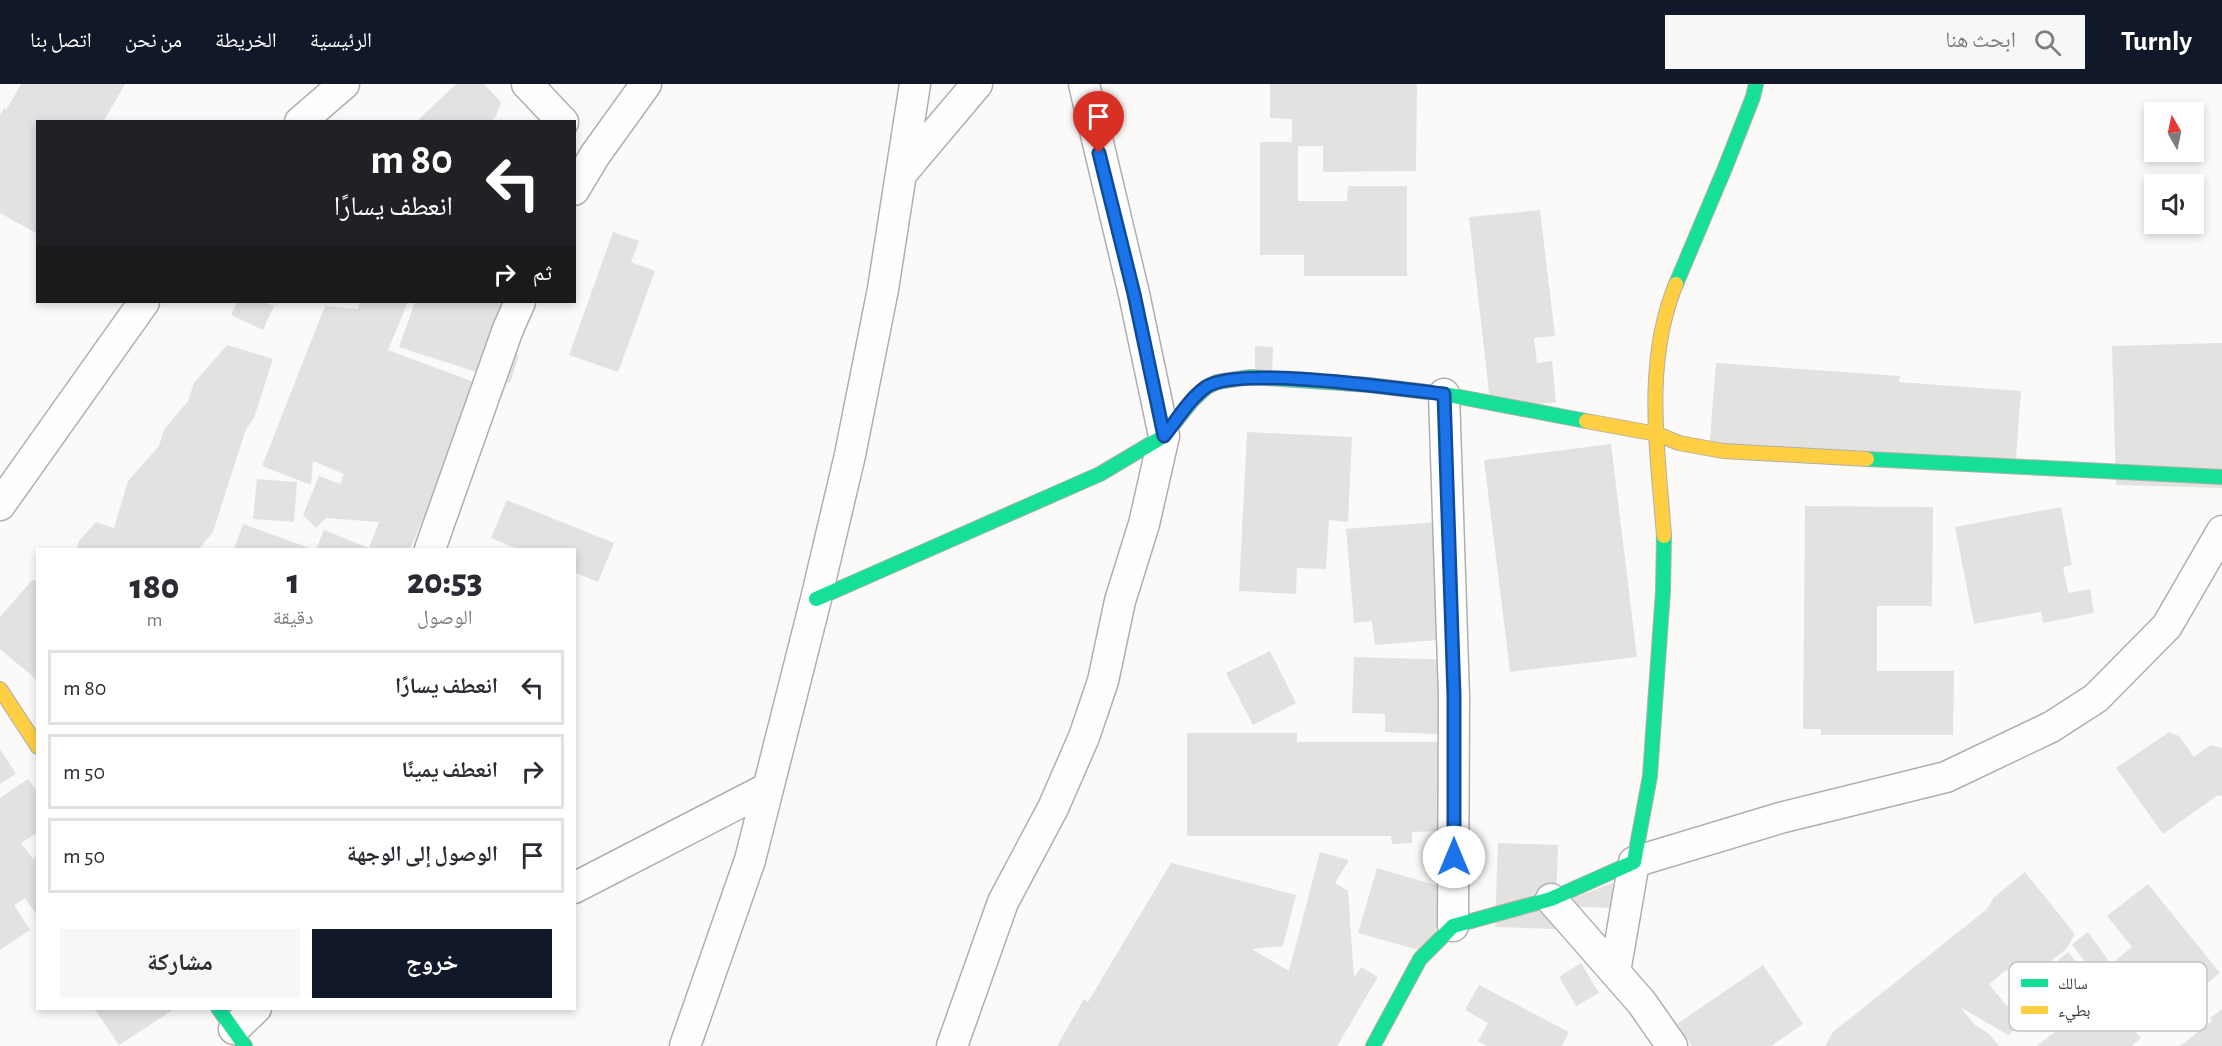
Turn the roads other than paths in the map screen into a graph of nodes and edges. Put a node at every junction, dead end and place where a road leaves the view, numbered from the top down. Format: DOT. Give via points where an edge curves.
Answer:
graph roads {
  1 [pos="344,84"];
  2 [pos="527,84"];
  3 [pos="646,84"];
  4 [pos="915,84"];
  5 [pos="977,84"];
  6 [pos="1084,84"];
  7 [pos="1756,84"];
  8 [pos="302,120"];
  9 [pos="560,120"];
  10 [pos="576,136"];
  11 [pos="595,155"];
  12 [pos="901,174"];
  13 [pos="576,187"];
  14 [pos="143,303"];
  15 [pos="520,303"];
  16 [pos="1444,394"];
  17 [pos="1657,434"];
  18 [pos="1164,436"];
  19 [pos="2222,477"];
  20 [pos="0,505"];
  21 [pos="2222,531"];
  22 [pos="430,548"];
  23 [pos="816,599"];
  24 [pos="0,689"];
  25 [pos="36,744"];
  26 [pos="768,788"];
  27 [pos="1634,862"];
  28 [pos="576,887"];
  29 [pos="1551,899"];
  30 [pos="1454,926"];
  31 [pos="1616,972"];
  32 [pos="254,1010"];
  33 [pos="232,1028"];
  34 [pos="685,1046"];
  35 [pos="952,1046"];
  36 [pos="1373,1046"];
  37 [pos="1672,1046"];
  1 -- 8 [label="street"];
  2 -- 9 [label="street"];
  3 -- 11 [label="street"];
  4 -- 12 [label="street"];
  5 -- 12 [label="street"];
  6 -- 18 [label="street"];
  7 -- 17 [label="street" via="1668,304 1658,345"];
  10 -- 11 [label="street"];
  11 -- 13 [label="street"];
  12 -- 23 [label="street" via="850,455"];
  14 -- 20 [label="street"];
  15 -- 22 [label="street"];
  16 -- 17 [label="street"];
  16 -- 18 [label="street" via="1250,377 1207,387"];
  16 -- 30 [label="street" via="1454,696"];
  17 -- 19 [label="street" via="1680,443 1724,451"];
  17 -- 27 [label="street" via="1664,536 1663,591 1650,776"];
  18 -- 23 [label="street" via="1100,474"];
  18 -- 35 [label="street" via="1103,681 1084,737 1053,808 1003,902"];
  21 -- 27 [label="street" via="2167,626 2096,698 2051,727 1946,777 1780,818"];
  23 -- 26 [label="street"];
  24 -- 25 [label="street"];
  26 -- 28 [label="street"];
  26 -- 34 [label="street" via="750,860"];
  27 -- 29 [label="street"];
  27 -- 31 [label="street"];
  29 -- 30 [label="street"];
  29 -- 31 [label="street"];
  30 -- 36 [label="street" via="1420,959"];
  31 -- 37 [label="street"];
  32 -- 33 [label="street"];
}
